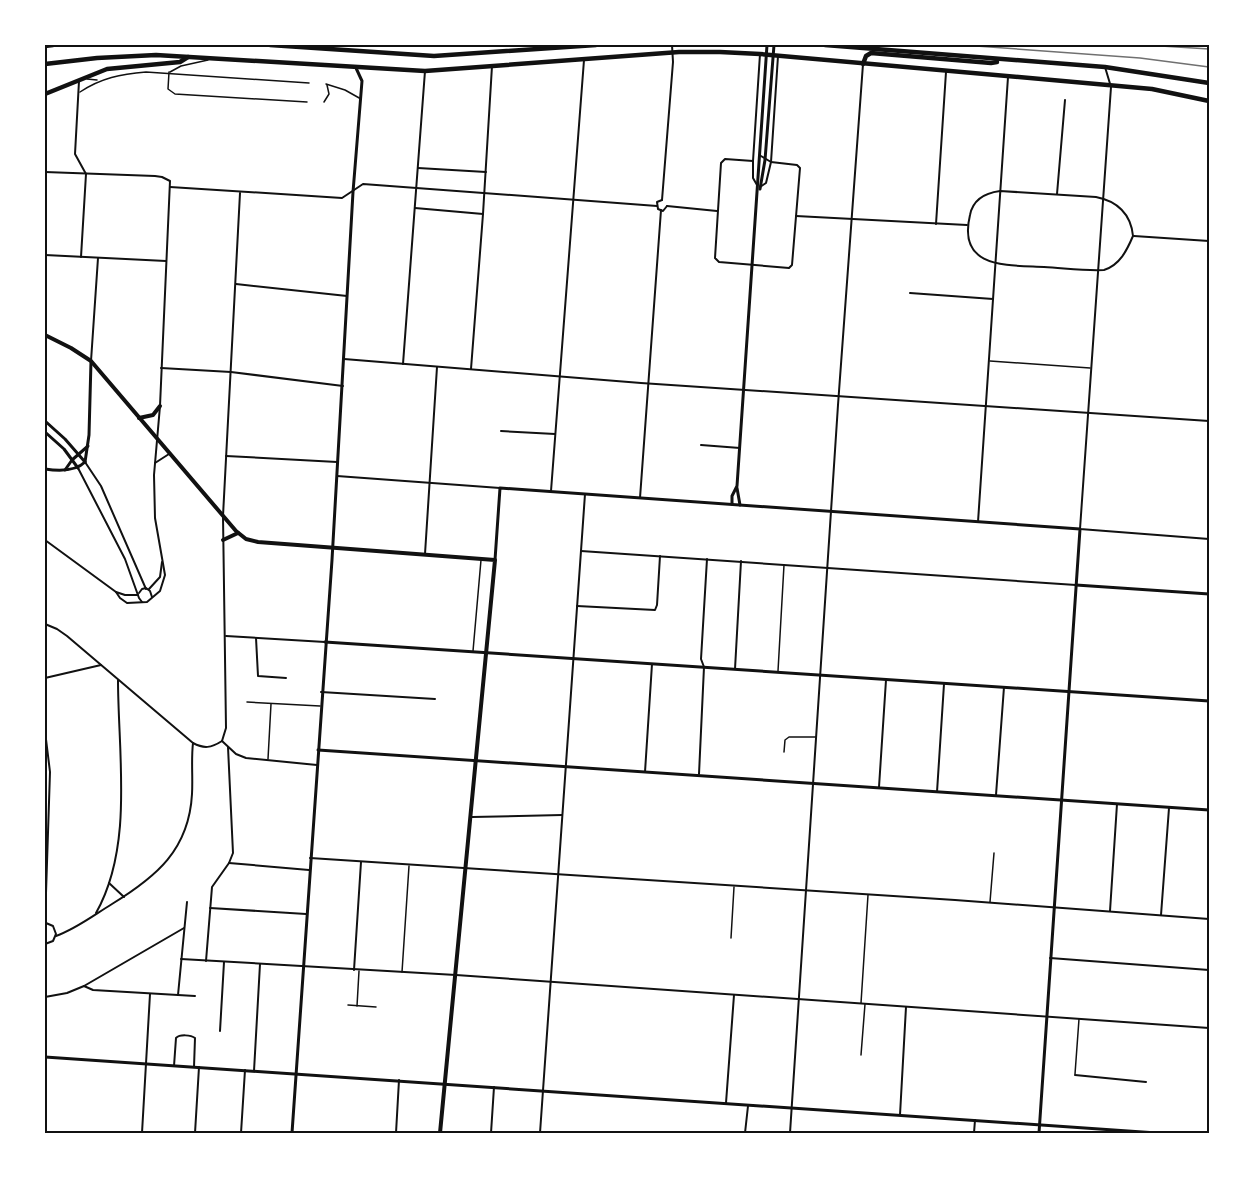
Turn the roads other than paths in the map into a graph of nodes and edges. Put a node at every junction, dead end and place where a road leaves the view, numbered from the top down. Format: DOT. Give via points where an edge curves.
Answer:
graph roads {
  1 [pos="53,45"];
  2 [pos="270,45"];
  3 [pos="596,45"];
  4 [pos="672,45"];
  5 [pos="767,45"];
  6 [pos="774,45"];
  7 [pos="825,45"];
  8 [pos="45,46"];
  9 [pos="673,53"];
  10 [pos="760,54"];
  11 [pos="778,56"];
  12 [pos="188,57"];
  13 [pos="213,58"];
  14 [pos="584,59"];
  15 [pos="1003,60"];
  16 [pos="45,64"];
  17 [pos="863,64"];
  18 [pos="492,66"];
  19 [pos="1105,67"];
  20 [pos="356,68"];
  21 [pos="425,71"];
  22 [pos="169,72"];
  23 [pos="946,72"];
  24 [pos="1008,77"];
  25 [pos="82,78"];
  26 [pos="98,81"];
  27 [pos="309,83"];
  28 [pos="1209,83"];
  29 [pos="1110,85"];
  30 [pos="60,87"];
  31 [pos="45,89"];
  32 [pos="79,93"];
  33 [pos="45,94"];
  34 [pos="361,99"];
  35 [pos="1065,100"];
  36 [pos="1209,101"];
  37 [pos="307,102"];
  38 [pos="324,102"];
  39 [pos="760,155"];
  40 [pos="765,160"];
  41 [pos="753,161"];
  42 [pos="771,162"];
  43 [pos="418,168"];
  44 [pos="45,172"];
  45 [pos="486,172"];
  46 [pos="86,174"];
  47 [pos="170,187"];
  48 [pos="416,187"];
  49 [pos="759,187"];
  50 [pos="1000,191"];
  51 [pos="240,192"];
  52 [pos="353,192"];
  53 [pos="484,193"];
  54 [pos="1057,194"];
  55 [pos="1103,198"];
  56 [pos="572,199"];
  57 [pos="662,200"];
  58 [pos="657,206"];
  59 [pos="667,206"];
  60 [pos="415,208"];
  61 [pos="661,210"];
  62 [pos="717,211"];
  63 [pos="483,214"];
  64 [pos="796,216"];
  65 [pos="852,219"];
  66 [pos="936,224"];
  67 [pos="968,225"];
  68 [pos="1133,236"];
  69 [pos="1209,241"];
  70 [pos="45,255"];
  71 [pos="81,257"];
  72 [pos="98,258"];
  73 [pos="166,261"];
  74 [pos="995,264"];
  75 [pos="753,265"];
  76 [pos="1097,271"];
  77 [pos="236,284"];
  78 [pos="910,293"];
  79 [pos="348,296"];
  80 [pos="993,299"];
  81 [pos="45,335"];
  82 [pos="344,359"];
  83 [pos="988,360"];
  84 [pos="91,361"];
  85 [pos="403,364"];
  86 [pos="437,367"];
  87 [pos="160,368"];
  88 [pos="1090,368"];
  89 [pos="471,369"];
  90 [pos="231,372"];
  91 [pos="560,377"];
  92 [pos="648,384"];
  93 [pos="343,386"];
  94 [pos="744,390"];
  95 [pos="839,396"];
  96 [pos="160,406"];
  97 [pos="985,406"];
  98 [pos="1087,413"];
  99 [pos="139,418"];
  100 [pos="45,421"];
  101 [pos="1209,421"];
  102 [pos="501,431"];
  103 [pos="45,432"];
  104 [pos="555,434"];
  105 [pos="157,439"];
  106 [pos="88,446"];
  107 [pos="701,446"];
  108 [pos="740,448"];
  109 [pos="79,453"];
  110 [pos="170,454"];
  111 [pos="226,456"];
  112 [pos="72,460"];
  113 [pos="86,462"];
  114 [pos="338,462"];
  115 [pos="155,463"];
  116 [pos="78,468"];
  117 [pos="45,469"];
  118 [pos="65,470"];
  119 [pos="337,476"];
  120 [pos="430,483"];
  121 [pos="737,486"];
  122 [pos="500,488"];
  123 [pos="551,491"];
  124 [pos="585,494"];
  125 [pos="640,498"];
  126 [pos="732,504"];
  127 [pos="740,505"];
  128 [pos="831,511"];
  129 [pos="223,516"];
  130 [pos="978,522"];
  131 [pos="118,524"];
  132 [pos="109,528"];
  133 [pos="1080,529"];
  134 [pos="238,533"];
  135 [pos="1209,538"];
  136 [pos="45,540"];
  137 [pos="223,540"];
  138 [pos="333,547"];
  139 [pos="581,550"];
  140 [pos="425,554"];
  141 [pos="660,556"];
  142 [pos="481,558"];
  143 [pos="163,559"];
  144 [pos="707,559"];
  145 [pos="495,560"];
  146 [pos="741,561"];
  147 [pos="784,564"];
  148 [pos="828,568"];
  149 [pos="1076,585"];
  150 [pos="148,589"];
  151 [pos="116,592"];
  152 [pos="139,594"];
  153 [pos="1209,594"];
  154 [pos="151,600"];
  155 [pos="142,602"];
  156 [pos="577,606"];
  157 [pos="45,624"];
  158 [pos="225,636"];
  159 [pos="256,638"];
  160 [pos="325,642"];
  161 [pos="472,652"];
  162 [pos="486,653"];
  163 [pos="573,659"];
  164 [pos="652,664"];
  165 [pos="101,665"];
  166 [pos="704,667"];
  167 [pos="735,669"];
  168 [pos="778,672"];
  169 [pos="821,675"];
  170 [pos="45,678"];
  171 [pos="286,678"];
  172 [pos="886,679"];
  173 [pos="118,680"];
  174 [pos="944,684"];
  175 [pos="1004,687"];
  176 [pos="321,692"];
  177 [pos="1068,692"];
  178 [pos="435,699"];
  179 [pos="1209,701"];
  180 [pos="248,702"];
  181 [pos="271,703"];
  182 [pos="321,706"];
  183 [pos="45,731"];
  184 [pos="817,738"];
  185 [pos="222,741"];
  186 [pos="193,744"];
  187 [pos="228,747"];
  188 [pos="318,750"];
  189 [pos="784,752"];
  190 [pos="476,760"];
  191 [pos="268,761"];
  192 [pos="317,765"];
  193 [pos="565,766"];
  194 [pos="645,772"];
  195 [pos="699,775"];
  196 [pos="814,783"];
  197 [pos="879,787"];
  198 [pos="937,792"];
  199 [pos="996,796"];
  200 [pos="1061,800"];
  201 [pos="1117,804"];
  202 [pos="1169,807"];
  203 [pos="1209,810"];
  204 [pos="562,815"];
  205 [pos="471,817"];
  206 [pos="994,853"];
  207 [pos="310,858"];
  208 [pos="361,862"];
  209 [pos="229,863"];
  210 [pos="409,865"];
  211 [pos="466,868"];
  212 [pos="309,870"];
  213 [pos="558,874"];
  214 [pos="109,883"];
  215 [pos="734,886"];
  216 [pos="806,891"];
  217 [pos="868,895"];
  218 [pos="124,897"];
  219 [pos="187,902"];
  220 [pos="990,903"];
  221 [pos="210,908"];
  222 [pos="1054,908"];
  223 [pos="1110,911"];
  224 [pos="306,914"];
  225 [pos="95,915"];
  226 [pos="1161,915"];
  227 [pos="1209,919"];
  228 [pos="45,923"];
  229 [pos="184,928"];
  230 [pos="56,936"];
  231 [pos="731,938"];
  232 [pos="45,944"];
  233 [pos="1050,958"];
  234 [pos="181,959"];
  235 [pos="206,961"];
  236 [pos="224,962"];
  237 [pos="260,964"];
  238 [pos="303,967"];
  239 [pos="354,970"];
  240 [pos="359,970"];
  241 [pos="1209,970"];
  242 [pos="402,972"];
  243 [pos="456,975"];
  244 [pos="550,983"];
  245 [pos="84,986"];
  246 [pos="150,994"];
  247 [pos="178,995"];
  248 [pos="734,995"];
  249 [pos="195,996"];
  250 [pos="45,997"];
  251 [pos="799,999"];
  252 [pos="861,1003"];
  253 [pos="865,1003"];
  254 [pos="348,1005"];
  255 [pos="357,1006"];
  256 [pos="906,1006"];
  257 [pos="376,1007"];
  258 [pos="1047,1016"];
  259 [pos="1079,1018"];
  260 [pos="1209,1028"];
  261 [pos="220,1031"];
  262 [pos="861,1055"];
  263 [pos="45,1057"];
  264 [pos="146,1064"];
  265 [pos="174,1066"];
  266 [pos="194,1067"];
  267 [pos="199,1067"];
  268 [pos="245,1070"];
  269 [pos="254,1071"];
  270 [pos="296,1074"];
  271 [pos="1075,1075"];
  272 [pos="399,1080"];
  273 [pos="1146,1082"];
  274 [pos="445,1084"];
  275 [pos="494,1087"];
  276 [pos="543,1090"];
  277 [pos="726,1103"];
  278 [pos="748,1105"];
  279 [pos="792,1107"];
  280 [pos="900,1115"];
  281 [pos="975,1120"];
  282 [pos="1040,1124"];
  283 [pos="1094,1131"];
  284 [pos="1141,1132"];
  285 [pos="142,1133"];
  286 [pos="195,1133"];
  287 [pos="241,1133"];
  288 [pos="292,1133"];
  289 [pos="396,1133"];
  290 [pos="440,1133"];
  291 [pos="491,1133"];
  292 [pos="540,1133"];
  293 [pos="745,1133"];
  294 [pos="790,1133"];
  295 [pos="974,1133"];
  296 [pos="1039,1133"];
  297 [pos="1157,1133"];
  1 -- 8 [label="highway"];
  2 -- 3 [label="highway" via="434,56"];
  4 -- 9 [label="street"];
  5 -- 39 [label="street"];
  6 -- 40 [label="street"];
  7 -- 15 [label="highway"];
  9 -- 10 [label="highway"];
  9 -- 14 [label="highway"];
  9 -- 57 [label="street"];
  10 -- 11 [label="highway"];
  10 -- 41 [label="street"];
  11 -- 17 [label="highway"];
  11 -- 42 [label="street"];
  12 -- 13 [label="highway"];
  12 -- 16 [label="highway" via="98,58"];
  12 -- 25 [label="highway" via="180,62 107,69"];
  13 -- 20 [label="highway"];
  13 -- 22 [label="lane"];
  14 -- 18 [label="highway"];
  14 -- 56 [label="street"];
  15 -- 17 [label="highway" via="991,63 871,53"];
  15 -- 19 [label="highway"];
  17 -- 23 [label="highway"];
  17 -- 65 [label="street"];
  18 -- 21 [label="highway"];
  18 -- 45 [label="street"];
  19 -- 28 [label="highway"];
  19 -- 29 [label="street"];
  20 -- 21 [label="highway"];
  20 -- 34 [label="street" via="362,81"];
  21 -- 43 [label="street"];
  22 -- 26 [label="lane" via="126,74"];
  22 -- 27 [label="lane"];
  22 -- 37 [label="lane" via="168,89 175,94"];
  23 -- 24 [label="highway"];
  23 -- 66 [label="street"];
  24 -- 29 [label="highway"];
  24 -- 50 [label="street"];
  25 -- 26 [label="lane"];
  25 -- 30 [label="highway"];
  25 -- 32 [label="street"];
  26 -- 32 [label="lane"];
  29 -- 36 [label="highway"];
  29 -- 55 [label="street"];
  30 -- 31 [label="highway"];
  30 -- 33 [label="highway"];
  32 -- 46 [label="street" via="75,154"];
  34 -- 38 [label="lane" via="326,84 329,94"];
  34 -- 52 [label="street"];
  35 -- 54 [label="street"];
  39 -- 40 [label="street"];
  39 -- 49 [label="street"];
  40 -- 42 [label="street"];
  40 -- 49 [label="street"];
  41 -- 49 [label="street" via="753,178"];
  41 -- 62 [label="street" via="722,160"];
  42 -- 49 [label="street" via="766,183"];
  42 -- 64 [label="street" via="800,168"];
  43 -- 45 [label="street"];
  43 -- 48 [label="street"];
  44 -- 46 [label="street"];
  45 -- 53 [label="street"];
  46 -- 47 [label="street" via="162,177 170,181"];
  46 -- 71 [label="street"];
  47 -- 51 [label="street"];
  47 -- 73 [label="street"];
  48 -- 52 [label="street" via="363,184"];
  48 -- 53 [label="street"];
  48 -- 60 [label="street"];
  49 -- 75 [label="street"];
  50 -- 54 [label="street"];
  50 -- 67 [label="street" via="978,198"];
  50 -- 74 [label="street"];
  51 -- 52 [label="street" via="342,198"];
  51 -- 77 [label="street"];
  52 -- 79 [label="street"];
  53 -- 56 [label="street"];
  53 -- 63 [label="street"];
  54 -- 55 [label="street"];
  55 -- 68 [label="street" via="1123,210"];
  55 -- 76 [label="street"];
  56 -- 58 [label="street"];
  56 -- 91 [label="street"];
  57 -- 58 [label="street"];
  57 -- 59 [label="street"];
  58 -- 61 [label="street"];
  59 -- 61 [label="street"];
  59 -- 62 [label="street"];
  60 -- 63 [label="street"];
  60 -- 85 [label="street"];
  61 -- 92 [label="street"];
  62 -- 75 [label="street" via="716,260"];
  63 -- 89 [label="street"];
  64 -- 65 [label="street"];
  64 -- 75 [label="street" via="791,267"];
  65 -- 66 [label="street"];
  65 -- 95 [label="street"];
  66 -- 67 [label="street"];
  67 -- 74 [label="street" via="968,237 975,251"];
  68 -- 69 [label="street"];
  68 -- 76 [label="street" via="1126,252 1113,266"];
  70 -- 71 [label="street"];
  71 -- 72 [label="street"];
  72 -- 73 [label="street"];
  72 -- 84 [label="street"];
  73 -- 87 [label="street"];
  74 -- 76 [label="street"];
  74 -- 80 [label="street"];
  75 -- 94 [label="street"];
  76 -- 88 [label="street"];
  77 -- 79 [label="street"];
  77 -- 90 [label="street"];
  78 -- 80 [label="street"];
  79 -- 82 [label="street"];
  80 -- 83 [label="street"];
  81 -- 84 [label="main road"];
  82 -- 85 [label="street"];
  82 -- 93 [label="street"];
  83 -- 88 [label="lane"];
  83 -- 97 [label="street"];
  84 -- 99 [label="main road"];
  84 -- 106 [label="street"];
  85 -- 86 [label="street"];
  86 -- 89 [label="street"];
  86 -- 120 [label="street"];
  87 -- 90 [label="street"];
  87 -- 96 [label="street"];
  88 -- 98 [label="street"];
  89 -- 91 [label="street"];
  90 -- 93 [label="street"];
  90 -- 111 [label="street"];
  91 -- 92 [label="street"];
  91 -- 104 [label="street"];
  92 -- 94 [label="street"];
  92 -- 125 [label="street"];
  93 -- 114 [label="street"];
  94 -- 95 [label="street"];
  94 -- 108 [label="street"];
  95 -- 97 [label="street"];
  95 -- 128 [label="street"];
  96 -- 99 [label="main road" via="153,415"];
  96 -- 105 [label="street"];
  97 -- 98 [label="street"];
  97 -- 130 [label="street"];
  98 -- 101 [label="street"];
  98 -- 133 [label="street"];
  99 -- 105 [label="main road"];
  100 -- 109 [label="street"];
  102 -- 104 [label="street"];
  103 -- 112 [label="street"];
  104 -- 123 [label="street"];
  105 -- 110 [label="main road"];
  105 -- 115 [label="street"];
  106 -- 109 [label="street"];
  106 -- 113 [label="street"];
  107 -- 108 [label="street"];
  108 -- 121 [label="street"];
  109 -- 112 [label="street"];
  109 -- 113 [label="street"];
  110 -- 115 [label="street"];
  110 -- 129 [label="main road"];
  111 -- 114 [label="street"];
  111 -- 129 [label="street"];
  112 -- 116 [label="street"];
  112 -- 118 [label="street"];
  113 -- 116 [label="street"];
  113 -- 131 [label="street"];
  114 -- 119 [label="street"];
  115 -- 143 [label="street" via="155,518"];
  116 -- 118 [label="street"];
  116 -- 132 [label="street"];
  117 -- 118 [label="street"];
  119 -- 120 [label="street"];
  119 -- 138 [label="street"];
  120 -- 122 [label="street"];
  120 -- 140 [label="street"];
  121 -- 126 [label="street"];
  121 -- 127 [label="street"];
  122 -- 123 [label="street"];
  122 -- 145 [label="street"];
  123 -- 124 [label="street"];
  124 -- 125 [label="street"];
  124 -- 139 [label="street"];
  125 -- 126 [label="street"];
  126 -- 127 [label="street"];
  127 -- 128 [label="street"];
  128 -- 130 [label="street"];
  128 -- 148 [label="street"];
  129 -- 134 [label="main road"];
  129 -- 137 [label="street"];
  130 -- 133 [label="street"];
  131 -- 132 [label="street"];
  131 -- 150 [label="street"];
  132 -- 152 [label="street"];
  133 -- 135 [label="street"];
  133 -- 149 [label="street"];
  134 -- 137 [label="main road"];
  134 -- 138 [label="main road" via="252,541"];
  136 -- 151 [label="street"];
  137 -- 158 [label="street"];
  138 -- 140 [label="main road"];
  138 -- 160 [label="street"];
  139 -- 141 [label="street"];
  139 -- 156 [label="street"];
  140 -- 142 [label="main road"];
  141 -- 144 [label="street"];
  141 -- 156 [label="street" via="655,610"];
  142 -- 145 [label="main road"];
  142 -- 161 [label="lane"];
  143 -- 150 [label="street" via="160,577"];
  143 -- 154 [label="street" via="164,584"];
  144 -- 146 [label="street"];
  144 -- 166 [label="street" via="701,659"];
  145 -- 162 [label="main road"];
  146 -- 147 [label="street"];
  146 -- 167 [label="street"];
  147 -- 148 [label="street"];
  147 -- 168 [label="lane"];
  148 -- 149 [label="street"];
  148 -- 169 [label="street"];
  149 -- 153 [label="street"];
  149 -- 177 [label="street"];
  150 -- 152 [label="street"];
  150 -- 154 [label="street"];
  151 -- 152 [label="street" via="125,596"];
  151 -- 155 [label="street" via="127,603"];
  152 -- 155 [label="street"];
  154 -- 155 [label="street"];
  156 -- 163 [label="street"];
  157 -- 165 [label="street" via="57,629"];
  158 -- 159 [label="street"];
  158 -- 185 [label="street" via="226,728"];
  159 -- 160 [label="street"];
  159 -- 171 [label="street" via="258,676"];
  160 -- 161 [label="street"];
  160 -- 176 [label="street"];
  161 -- 162 [label="street"];
  162 -- 163 [label="street"];
  162 -- 190 [label="main road"];
  163 -- 164 [label="street"];
  163 -- 193 [label="street"];
  164 -- 166 [label="street"];
  164 -- 194 [label="street"];
  165 -- 170 [label="street"];
  165 -- 173 [label="street"];
  166 -- 167 [label="street"];
  166 -- 195 [label="street"];
  167 -- 168 [label="street"];
  168 -- 169 [label="street"];
  169 -- 172 [label="street"];
  169 -- 184 [label="street"];
  172 -- 174 [label="street"];
  172 -- 197 [label="street"];
  173 -- 186 [label="street"];
  173 -- 214 [label="street" via="120,817"];
  174 -- 175 [label="street"];
  174 -- 198 [label="street"];
  175 -- 177 [label="street"];
  175 -- 199 [label="street"];
  176 -- 178 [label="street"];
  176 -- 182 [label="street"];
  177 -- 179 [label="street"];
  177 -- 200 [label="street"];
  180 -- 181 [label="lane"];
  181 -- 182 [label="lane"];
  181 -- 191 [label="lane"];
  182 -- 188 [label="street"];
  183 -- 228 [label="street" via="50,772"];
  184 -- 189 [label="lane" via="789,737"];
  184 -- 196 [label="street"];
  185 -- 186 [label="street" via="206,748"];
  185 -- 187 [label="street"];
  186 -- 218 [label="street" via="192,796 183,833 158,872"];
  187 -- 191 [label="street" via="246,758"];
  187 -- 209 [label="street" via="233,853"];
  188 -- 190 [label="street"];
  188 -- 192 [label="street"];
  190 -- 193 [label="street"];
  190 -- 205 [label="main road"];
  191 -- 192 [label="street"];
  192 -- 207 [label="street"];
  193 -- 194 [label="street"];
  193 -- 204 [label="street"];
  194 -- 195 [label="street"];
  195 -- 196 [label="street"];
  196 -- 197 [label="street"];
  196 -- 216 [label="street"];
  197 -- 198 [label="street"];
  198 -- 199 [label="street"];
  199 -- 200 [label="street"];
  200 -- 201 [label="street"];
  200 -- 222 [label="street"];
  201 -- 202 [label="street"];
  201 -- 223 [label="street"];
  202 -- 203 [label="street"];
  202 -- 226 [label="street"];
  204 -- 205 [label="street"];
  204 -- 213 [label="street"];
  205 -- 211 [label="main road"];
  206 -- 220 [label="lane"];
  207 -- 208 [label="street"];
  207 -- 212 [label="street"];
  208 -- 210 [label="street"];
  208 -- 239 [label="street"];
  209 -- 212 [label="street"];
  209 -- 221 [label="street" via="213,884"];
  210 -- 211 [label="street"];
  210 -- 242 [label="lane"];
  211 -- 213 [label="street"];
  211 -- 243 [label="main road"];
  212 -- 224 [label="street"];
  213 -- 215 [label="street"];
  213 -- 244 [label="street"];
  214 -- 218 [label="street"];
  214 -- 225 [label="street"];
  215 -- 216 [label="street"];
  215 -- 231 [label="lane"];
  216 -- 217 [label="street"];
  216 -- 251 [label="street"];
  217 -- 220 [label="street"];
  217 -- 252 [label="lane"];
  218 -- 225 [label="street"];
  219 -- 229 [label="street"];
  220 -- 222 [label="street"];
  221 -- 224 [label="street"];
  221 -- 235 [label="street"];
  222 -- 223 [label="street"];
  222 -- 233 [label="street"];
  223 -- 226 [label="street"];
  224 -- 238 [label="street"];
  225 -- 230 [label="street"];
  226 -- 227 [label="street"];
  228 -- 230 [label="street" via="53,926"];
  229 -- 234 [label="street"];
  229 -- 245 [label="street"];
  230 -- 232 [label="street"];
  233 -- 241 [label="street"];
  233 -- 258 [label="street"];
  234 -- 235 [label="street"];
  234 -- 247 [label="street"];
  235 -- 236 [label="street"];
  236 -- 237 [label="street"];
  236 -- 261 [label="street"];
  237 -- 238 [label="street"];
  237 -- 269 [label="street"];
  238 -- 239 [label="street"];
  238 -- 270 [label="street"];
  239 -- 240 [label="street"];
  240 -- 242 [label="street"];
  240 -- 255 [label="lane"];
  242 -- 243 [label="street"];
  243 -- 244 [label="street"];
  243 -- 274 [label="main road"];
  244 -- 248 [label="street"];
  244 -- 276 [label="street"];
  245 -- 246 [label="street"];
  245 -- 250 [label="street"];
  246 -- 247 [label="street"];
  246 -- 264 [label="street"];
  247 -- 249 [label="street"];
  248 -- 251 [label="street"];
  248 -- 277 [label="street"];
  251 -- 252 [label="street"];
  251 -- 279 [label="street"];
  252 -- 253 [label="street"];
  253 -- 256 [label="street"];
  253 -- 262 [label="lane"];
  254 -- 255 [label="lane"];
  255 -- 257 [label="lane"];
  256 -- 258 [label="street"];
  256 -- 280 [label="street"];
  258 -- 259 [label="street"];
  258 -- 282 [label="street"];
  259 -- 260 [label="street"];
  259 -- 271 [label="lane"];
  263 -- 264 [label="street"];
  264 -- 265 [label="street"];
  264 -- 285 [label="street"];
  265 -- 266 [label="street"];
  265 -- 266 [label="street" via="176,1038 191,1036 195,1038"];
  266 -- 267 [label="street"];
  267 -- 268 [label="street"];
  267 -- 286 [label="street"];
  268 -- 269 [label="street"];
  268 -- 287 [label="street"];
  269 -- 270 [label="street"];
  270 -- 272 [label="street"];
  270 -- 288 [label="street"];
  271 -- 273 [label="street"];
  272 -- 274 [label="street"];
  272 -- 289 [label="street"];
  274 -- 275 [label="street"];
  274 -- 290 [label="main road"];
  275 -- 276 [label="street"];
  275 -- 291 [label="street"];
  276 -- 277 [label="street"];
  276 -- 292 [label="street"];
  277 -- 278 [label="street"];
  278 -- 279 [label="street"];
  278 -- 293 [label="street"];
  279 -- 280 [label="street"];
  279 -- 294 [label="street"];
  280 -- 281 [label="street"];
  281 -- 282 [label="street"];
  281 -- 295 [label="street"];
  282 -- 283 [label="street"];
  282 -- 296 [label="street"];
  283 -- 284 [label="street"];
  284 -- 297 [label="street"];
}
